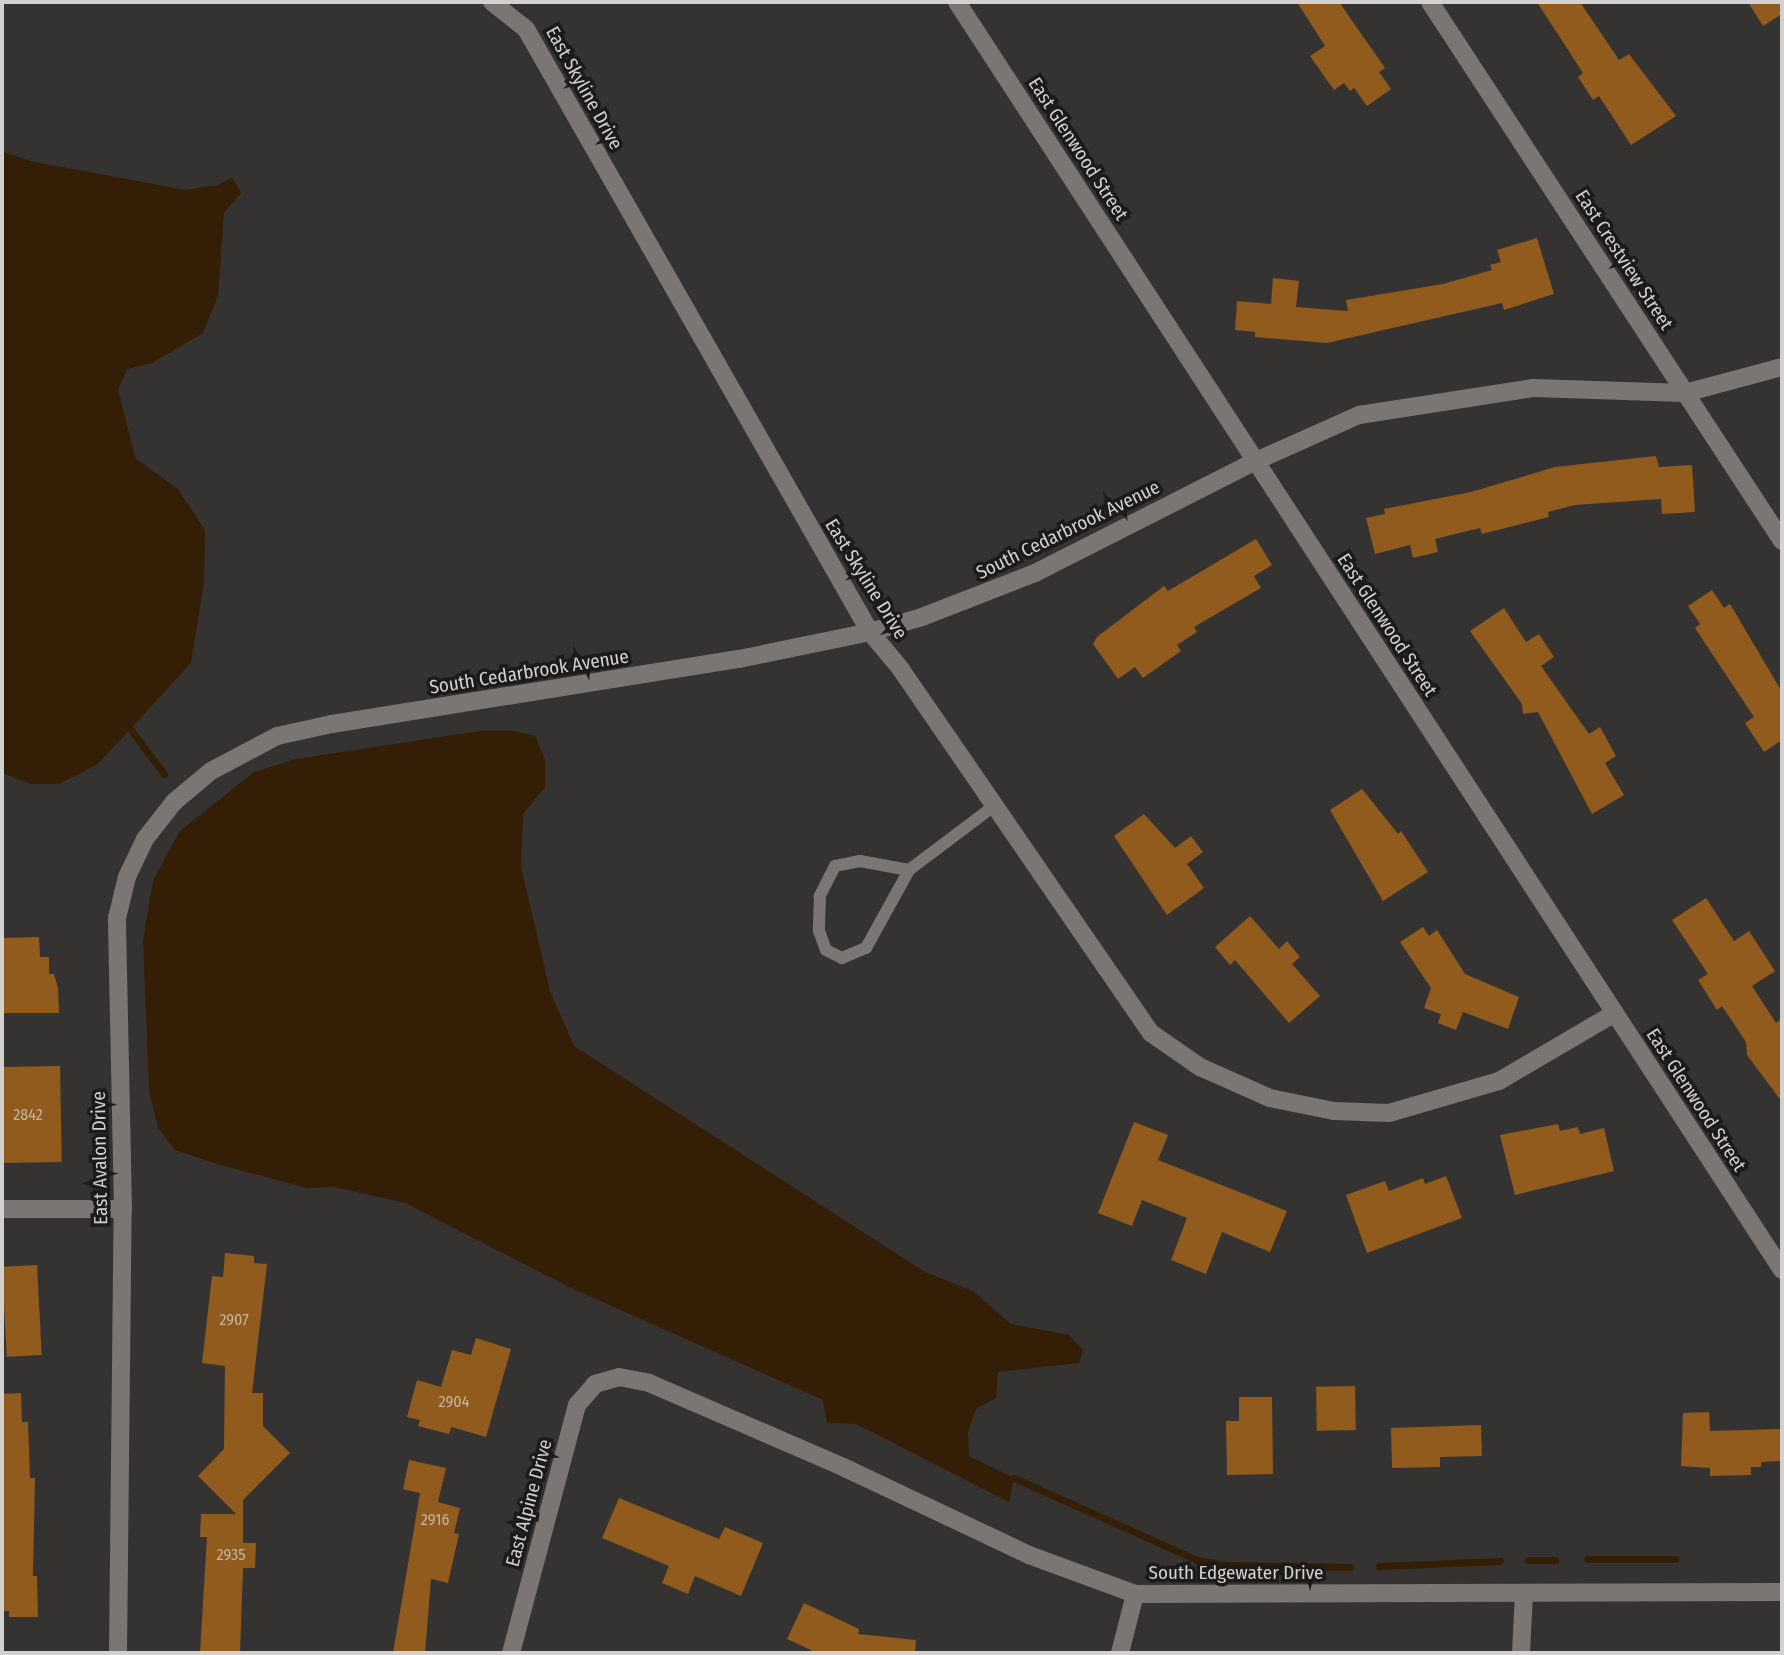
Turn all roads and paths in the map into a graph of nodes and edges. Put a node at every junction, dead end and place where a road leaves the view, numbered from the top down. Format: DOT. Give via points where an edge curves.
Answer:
graph roads {
  1 [pos="492,2"];
  2 [pos="957,2"];
  3 [pos="1430,2"];
  4 [pos="1782,368"];
  5 [pos="1685,393"];
  6 [pos="1256,461"];
  7 [pos="1782,541"];
  8 [pos="870,632"];
  9 [pos="277,736"];
  10 [pos="994,806"];
  11 [pos="909,870"];
  12 [pos="1615,1013"];
  13 [pos="2,1209"];
  14 [pos="123,1209"];
  15 [pos="1782,1270"];
  16 [pos="608,1378"];
  17 [pos="1782,1592"];
  18 [pos="1524,1593"];
  19 [pos="1135,1594"];
  20 [pos="118,1653"];
  21 [pos="511,1653"];
  22 [pos="1120,1653"];
  23 [pos="1521,1653"];
  1 -- 8 [label="street, East Skyline Drive" via="526,29"];
  2 -- 6 [label="street, East Glenwood Street"];
  3 -- 5 [label="street, East Crestview Street"];
  4 -- 5 [label="street, South Cedarbrook Avenue"];
  5 -- 6 [label="street, South Cedarbrook Avenue" via="1534,388 1359,415"];
  5 -- 7 [label="street, East Crestview Street"];
  6 -- 8 [label="street, South Cedarbrook Avenue" via="1035,573"];
  6 -- 12 [label="street, East Glenwood Street"];
  8 -- 9 [label="street, South Cedarbrook Avenue" via="668,671"];
  8 -- 10 [label="street, East Skyline Drive"];
  9 -- 14 [label="street, East Avalon Drive" via="221,764 174,802 145,839 127,877 117,939"];
  10 -- 11 [label="lane"];
  10 -- 12 [label="street, East Skyline Drive" via="1151,1033 1200,1068 1245,1089 1334,1111 1389,1114 1499,1081"];
  11 -- 11 [label="lane" via="866,948 842,958 825,950 820,896 835,866 860,861"];
  12 -- 15 [label="street, East Glenwood Street"];
  13 -- 14 [label="street"];
  14 -- 20 [label="street, East Avalon Drive"];
  16 -- 19 [label="street, South Edgewater Drive" via="649,1383 843,1466 1029,1555"];
  16 -- 21 [label="street, East Alpine Drive" via="589,1388 577,1405"];
  17 -- 18 [label="street, South Edgewater Drive"];
  18 -- 19 [label="street, South Edgewater Drive"];
  18 -- 23 [label="street"];
  19 -- 22 [label="street"];
}
